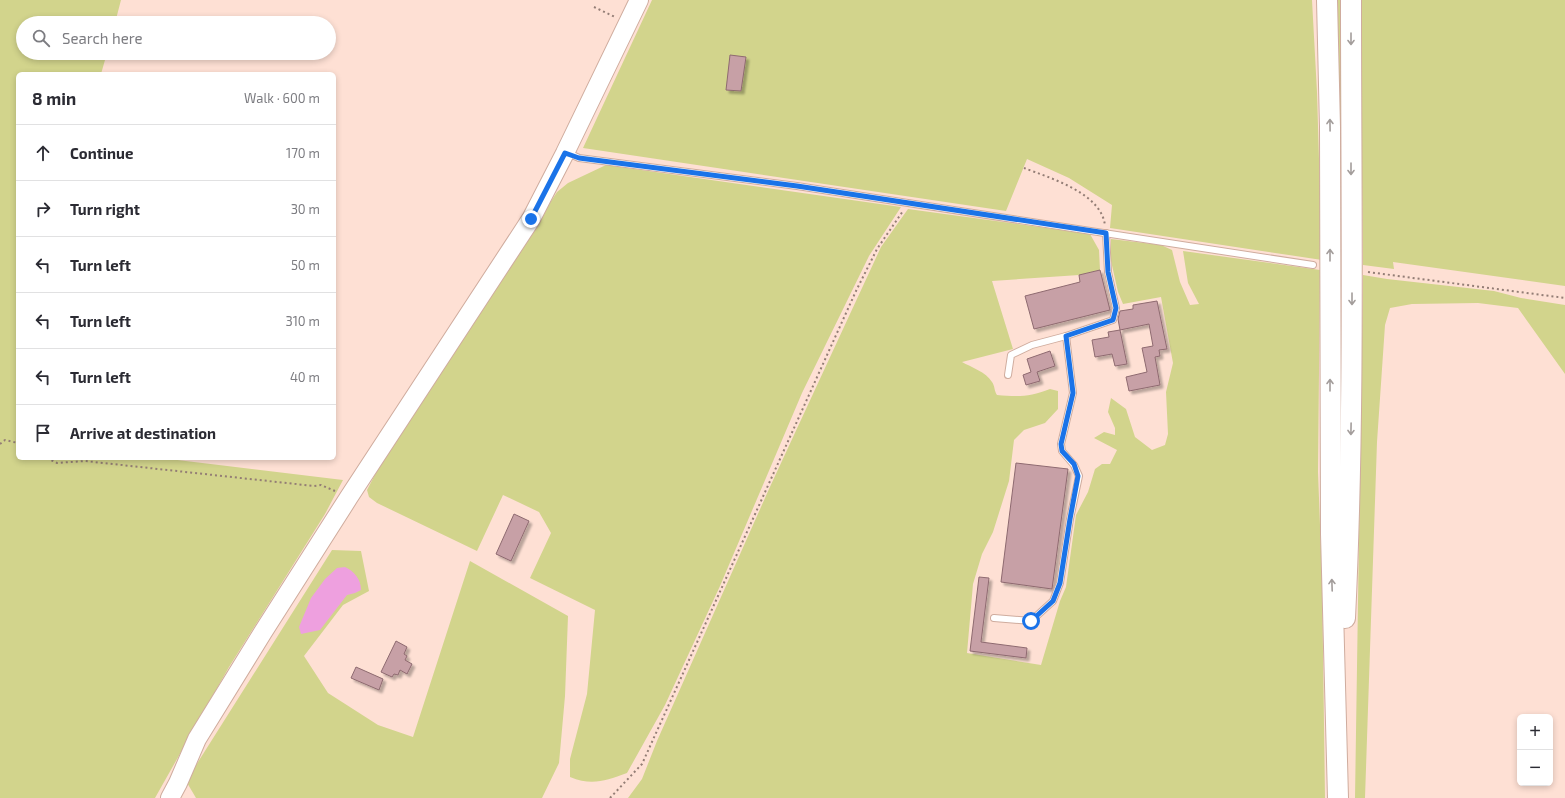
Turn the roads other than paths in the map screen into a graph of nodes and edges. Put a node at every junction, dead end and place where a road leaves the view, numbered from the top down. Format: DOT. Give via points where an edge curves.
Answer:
graph roads {
  1 [pos="639,0"];
  2 [pos="1327,0"];
  3 [pos="1351,0"];
  4 [pos="565,153"];
  5 [pos="1106,233"];
  6 [pos="1314,265"];
  7 [pos="1066,336"];
  8 [pos="1008,376"];
  9 [pos="994,618"];
  10 [pos="1338,778"];
  11 [pos="170,798"];
  12 [pos="1338,798"];
  1 -- 4 [label="main road"];
  10 -- 2 [label="main road, one-way" via="1331,534"];
  3 -- 10 [label="main road, one-way" via="1352,330 1349,532"];
  4 -- 5 [label="lane" via="579,158 790,185"];
  4 -- 11 [label="main road" via="531,219 349,496 197,739"];
  5 -- 6 [label="lane"];
  5 -- 7 [label="lane" via="1108,272 1116,308 1113,320"];
  7 -- 8 [label="lane" via="1032,345 1011,355"];
  7 -- 9 [label="lane" via="1073,393 1061,444 1062,451 1074,464 1078,476 1060,583 1053,601 1031,621"];
  10 -- 12 [label="main road"];
}
